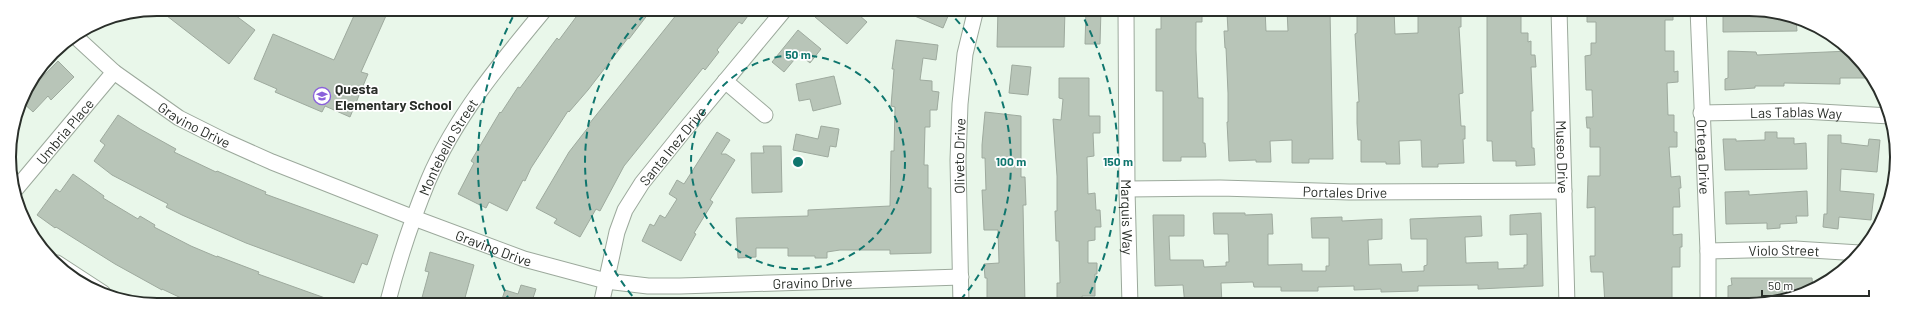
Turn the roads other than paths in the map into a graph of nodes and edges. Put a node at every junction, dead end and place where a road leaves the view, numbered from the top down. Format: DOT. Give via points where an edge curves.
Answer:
graph roads {
  1 [pos="539,16"];
  2 [pos="778,16"];
  3 [pos="974,16"];
  4 [pos="1126,16"];
  5 [pos="1559,16"];
  6 [pos="1698,16"];
  7 [pos="80,40"];
  8 [pos="114,72"];
  9 [pos="725,81"];
  10 [pos="1701,113"];
  11 [pos="766,115"];
  12 [pos="1884,116"];
  13 [pos="19,185"];
  14 [pos="1127,189"];
  15 [pos="1564,191"];
  16 [pos="414,218"];
  17 [pos="1708,251"];
  18 [pos="1853,253"];
  19 [pos="961,277"];
  20 [pos="606,281"];
  21 [pos="389,298"];
  22 [pos="602,298"];
  23 [pos="961,298"];
  24 [pos="1130,298"];
  25 [pos="1568,298"];
  26 [pos="1708,298"];
  1 -- 16 [label="street, Montebello Street" via="472,102 428,180"];
  2 -- 9 [label="street, Santa Inez Drive"];
  3 -- 19 [label="street, Oliveto Drive" via="965,54 960,104 958,160"];
  4 -- 14 [label="street, Marquis Way"];
  5 -- 15 [label="street, Museo Drive"];
  6 -- 10 [label="street, Ortega Drive"];
  7 -- 8 [label="street, Gravino Drive"];
  8 -- 13 [label="street, Umbria Place"];
  8 -- 16 [label="street, Gravino Drive" via="179,118 225,141"];
  9 -- 11 [label="street"];
  9 -- 20 [label="street, Santa Inez Drive" via="651,172 625,210 617,232"];
  10 -- 12 [label="street, Las Tablas Way" via="1803,111"];
  10 -- 17 [label="street, Ortega Drive"];
  14 -- 15 [label="street, Portales Drive"];
  14 -- 24 [label="street, Marquis Way"];
  15 -- 25 [label="street, Museo Drive"];
  16 -- 20 [label="street, Gravino Drive" via="524,259"];
  16 -- 21 [label="street, Montebello Street" via="400,253"];
  17 -- 18 [label="street, Violo Street" via="1795,249"];
  17 -- 26 [label="street, Ortega Drive"];
  19 -- 20 [label="street, Gravino Drive" via="680,286 648,286"];
  19 -- 23 [label="street, Oliveto Drive"];
  20 -- 22 [label="street, Santa Inez Drive"];
}
